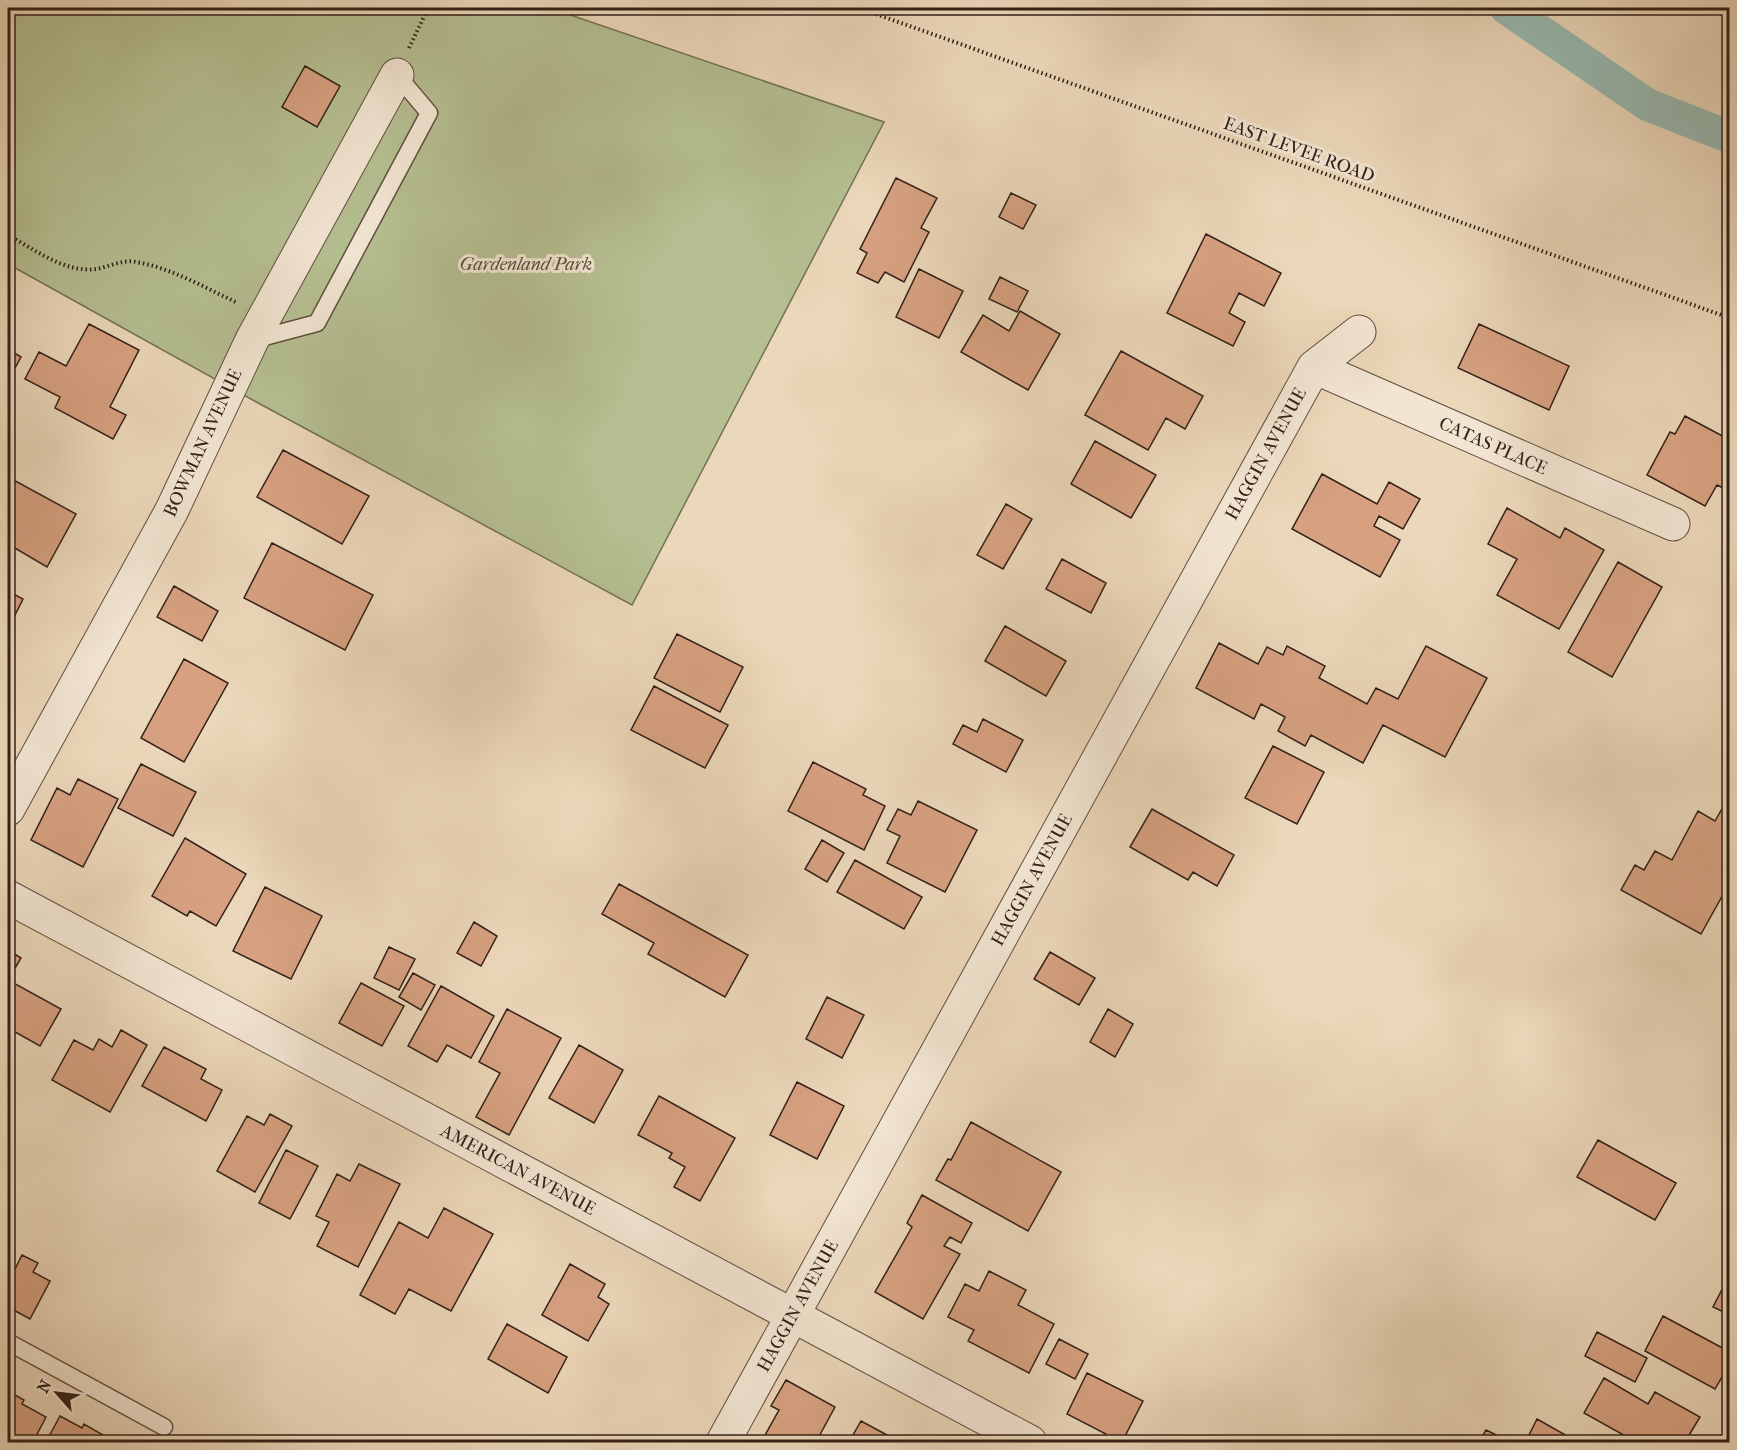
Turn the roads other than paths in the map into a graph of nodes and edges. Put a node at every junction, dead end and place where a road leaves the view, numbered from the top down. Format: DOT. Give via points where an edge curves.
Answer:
graph roads {
  1 [pos="397,75"];
  2 [pos="258,329"];
  3 [pos="1359,332"];
  4 [pos="1314,367"];
  5 [pos="1673,524"];
  6 [pos="8,809"];
  7 [pos="8,897"];
  8 [pos="793,1316"];
  9 [pos="8,1342"];
  10 [pos="164,1427"];
  11 [pos="723,1443"];
  12 [pos="1030,1443"];
  1 -- 2 [label="street, BOWMAN AVENUE"];
  1 -- 2 [label="lane" via="429,113 317,323"];
  2 -- 6 [label="street, BOWMAN AVENUE" via="172,510"];
  3 -- 4 [label="street, HAGGIN AVENUE"];
  4 -- 5 [label="street, CATAS PLACE"];
  4 -- 8 [label="street, HAGGIN AVENUE"];
  7 -- 8 [label="street, AMERICAN AVENUE"];
  8 -- 11 [label="street, HAGGIN AVENUE"];
  8 -- 12 [label="street, AMERICAN AVENUE"];
  9 -- 10 [label="lane"];
}
